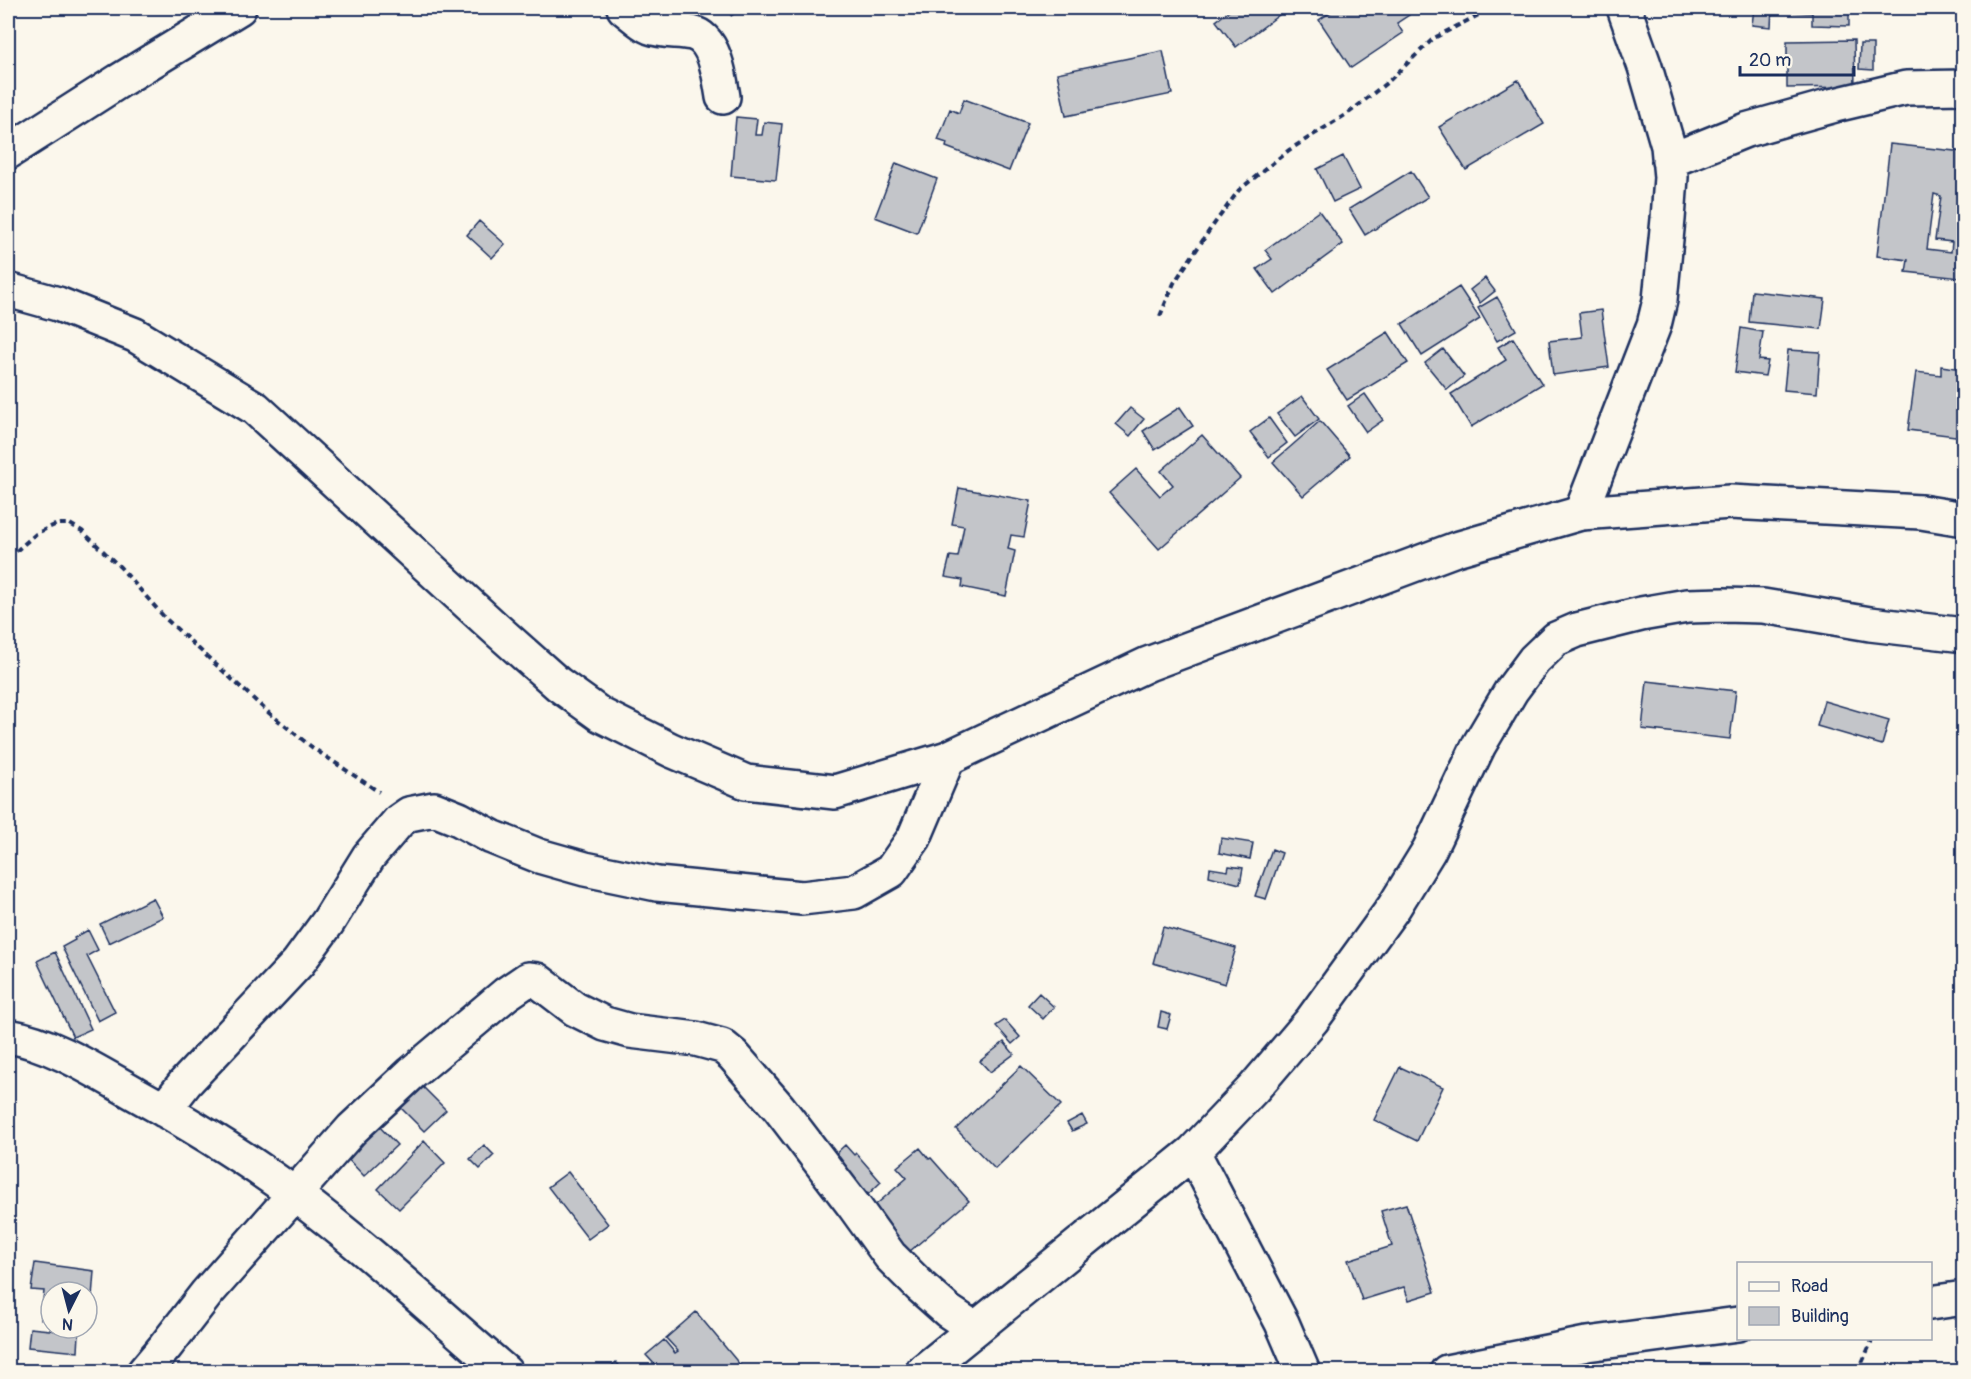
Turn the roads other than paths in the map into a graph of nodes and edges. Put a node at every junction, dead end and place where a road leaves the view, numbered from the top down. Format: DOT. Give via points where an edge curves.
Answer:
graph roads {
  1 [pos="239,8"];
  2 [pos="624,8"];
  3 [pos="1624,8"];
  4 [pos="1964,87"];
  5 [pos="723,97"];
  6 [pos="8,152"];
  7 [pos="1669,161"];
  8 [pos="8,290"];
  9 [pos="1581,513"];
  10 [pos="1964,519"];
  11 [pos="1964,635"];
  12 [pos="948,758"];
  13 [pos="8,1036"];
  14 [pos="164,1110"];
  15 [pos="1193,1152"];
  16 [pos="294,1194"];
  17 [pos="1964,1299"];
  18 [pos="1932,1303"];
  19 [pos="1737,1324"];
  20 [pos="975,1329"];
  21 [pos="144,1371"];
  22 [pos="505,1371"];
  23 [pos="922,1371"];
  24 [pos="1303,1371"];
  25 [pos="1447,1371"];
  1 -- 6 [label="street"];
  2 -- 5 [label="street" via="650,27 693,33 702,38 715,59"];
  3 -- 7 [label="street" via="1665,134"];
  4 -- 7 [label="street" via="1906,88 1835,105 1746,130"];
  7 -- 9 [label="street" via="1668,219 1654,325"];
  8 -- 12 [label="street" via="58,304 135,335 255,408 495,628 601,716 746,782 835,792"];
  9 -- 10 [label="street" via="1730,502 1921,512"];
  9 -- 12 [label="street" via="1456,549 1148,664"];
  11 -- 15 [label="street" via="1763,606 1724,605 1641,614 1556,639 1511,691 1479,745 1429,850 1364,949 1312,1020"];
  12 -- 14 [label="street" via="914,838 891,871 854,892 802,898 657,884 595,871 539,856 434,809 409,814 369,856 298,963"];
  13 -- 14 [label="street" via="57,1052"];
  14 -- 16 [label="street"];
  15 -- 20 [label="street"];
  15 -- 24 [label="street"];
  16 -- 20 [label="street" via="352,1130 412,1073 521,982 537,980 575,1009 604,1024 722,1046 779,1108 890,1256 948,1311"];
  16 -- 21 [label="street"];
  16 -- 22 [label="street"];
  17 -- 18 [label="street"];
  19 -- 25 [label="street" via="1587,1344"];
  20 -- 23 [label="street"];
}
